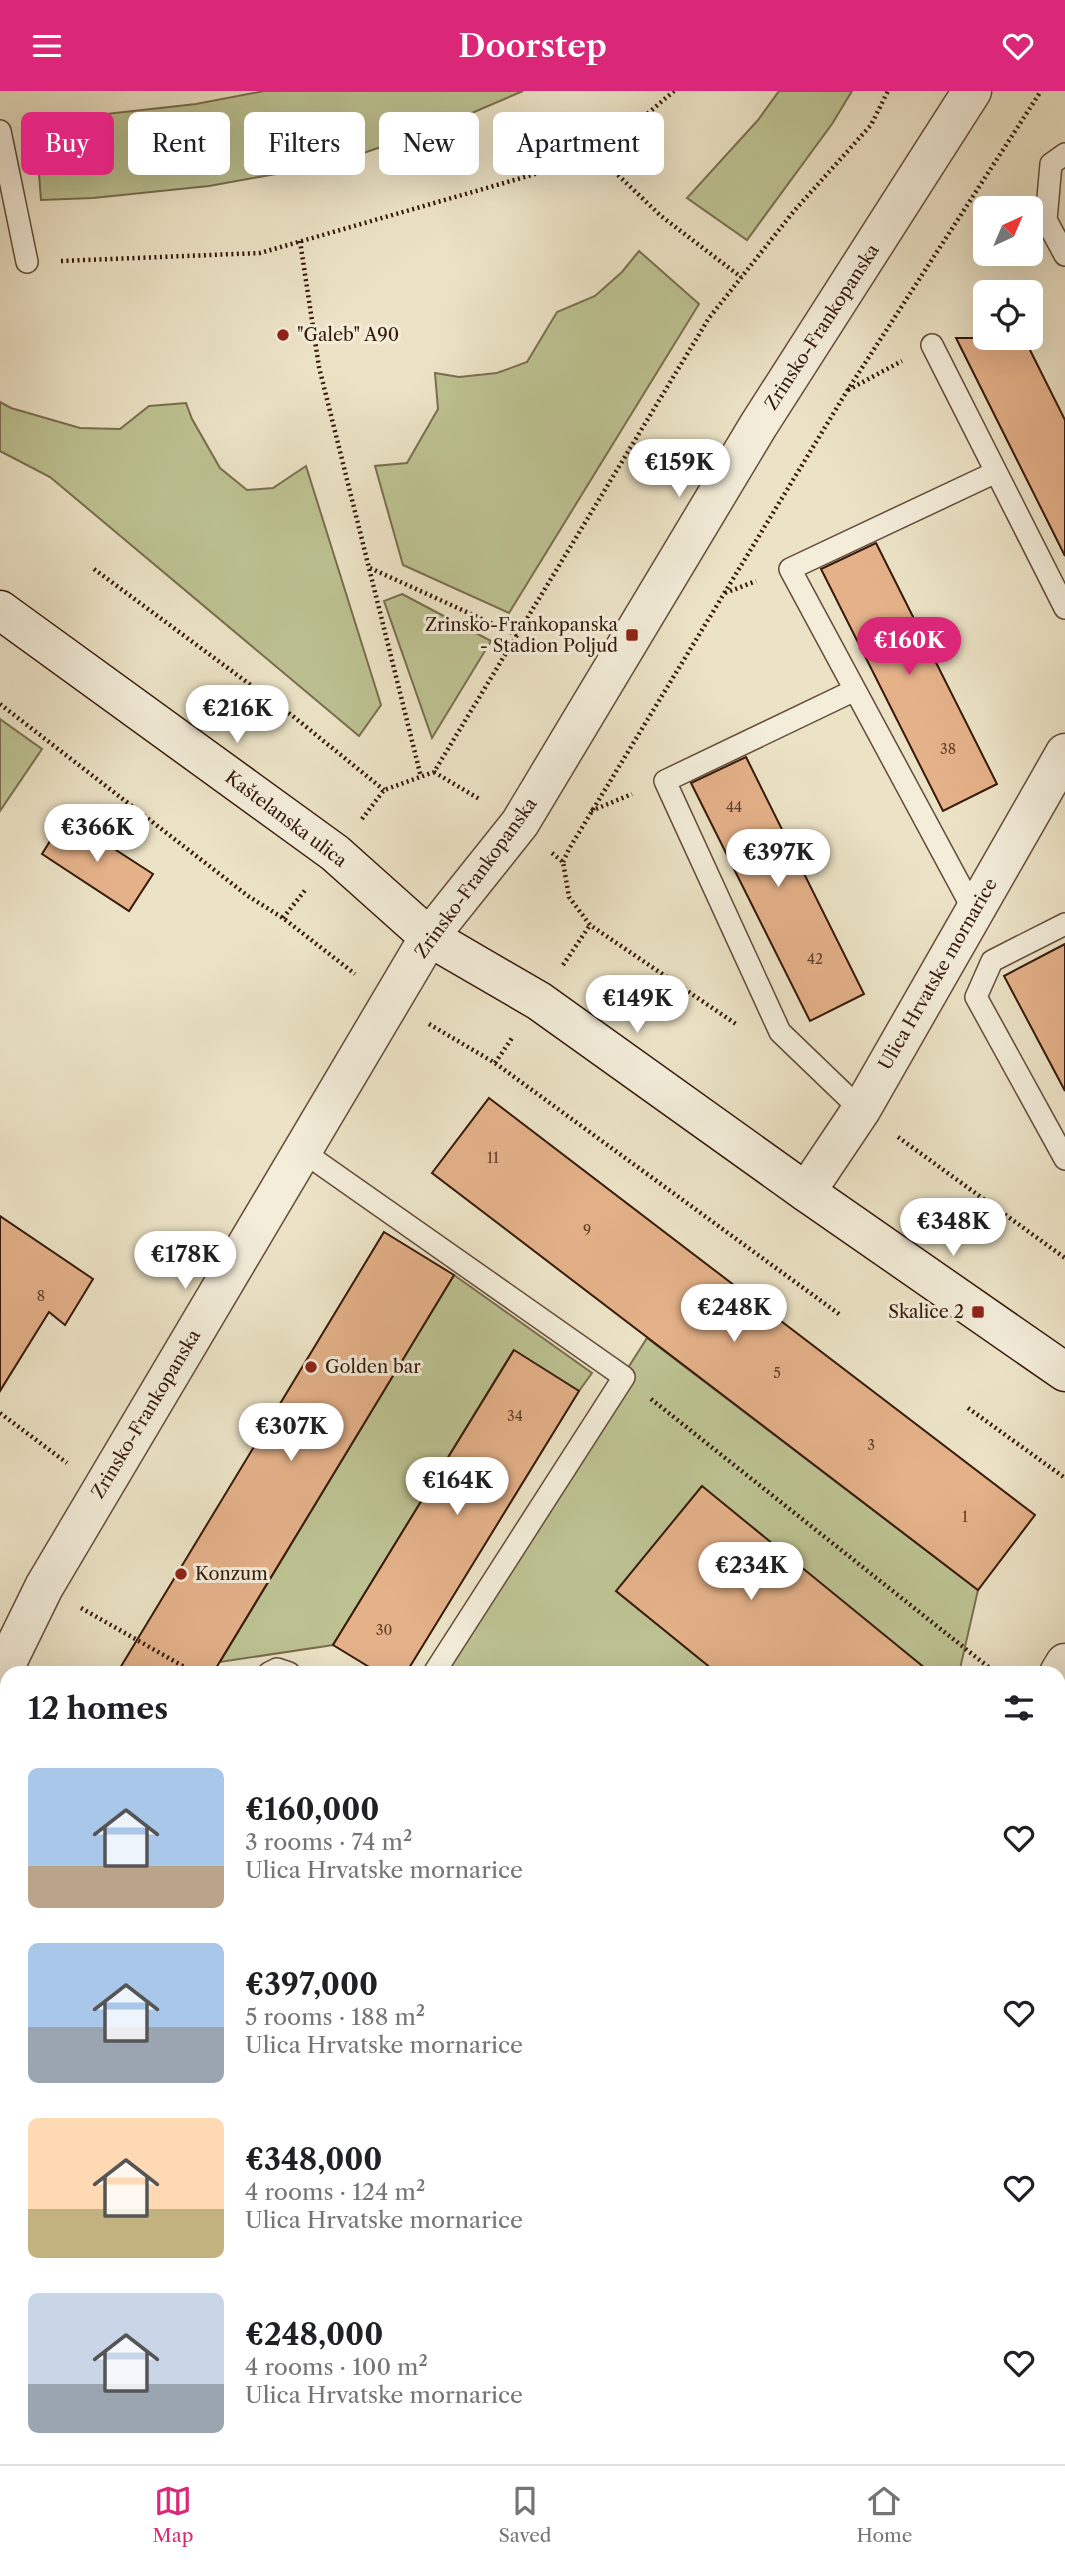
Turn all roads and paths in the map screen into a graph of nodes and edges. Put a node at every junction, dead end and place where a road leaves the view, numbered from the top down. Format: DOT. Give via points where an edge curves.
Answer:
graph roads {
  1 [pos="674,91"];
  2 [pos="888,91"];
  3 [pos="972,91"];
  4 [pos="1041,91"];
  5 [pos="649,112"];
  6 [pos="0,131"];
  7 [pos="1065,154"];
  8 [pos="531,175"];
  9 [pos="618,175"];
  10 [pos="300,241"];
  11 [pos="1065,255"];
  12 [pos="27,262"];
  13 [pos="741,277"];
  14 [pos="932,345"];
  15 [pos="847,391"];
  16 [pos="996,472"];
  17 [pos="369,568"];
  18 [pos="94,569"];
  19 [pos="1065,608"];
  20 [pos="0,610"];
  21 [pos="517,635"];
  22 [pos="855,690"];
  23 [pos="1065,753"];
  24 [pos="421,776"];
  25 [pos="665,781"];
  26 [pos="591,811"];
  27 [pos="563,862"];
  28 [pos="974,911"];
  29 [pos="1065,924"];
  30 [pos="429,937"];
  31 [pos="861,1110"];
  32 [pos="302,1151"];
  33 [pos="1065,1159"];
  34 [pos="806,1192"];
  35 [pos="1065,1372"];
  36 [pos="624,1377"];
  37 [pos="968,1408"];
  38 [pos="0,1413"];
  39 [pos="1065,1478"];
  40 [pos="102,1489"];
  41 [pos="44,1587"];
  42 [pos="5,1666"];
  43 [pos="183,1666"];
  44 [pos="438,1666"];
  45 [pos="987,1666"];
  1 -- 5 [label="path"];
  2 -- 13 [label="path" via="871,125"];
  3 -- 30 [label="street, Zrinsko-Frankopanska" via="758,426 520,823"];
  4 -- 15 [label="path"];
  6 -- 12 [label="lane"];
  7 -- 11 [label="lane" via="1051,164 1046,220"];
  8 -- 10 [label="path"];
  9 -- 13 [label="path" via="661,216"];
  10 -- 12 [label="path" via="260,253"];
  10 -- 17 [label="path" via="319,367"];
  13 -- 21 [label="path" via="709,318"];
  14 -- 15 [label="path"];
  14 -- 16 [label="lane"];
  15 -- 26 [label="path"];
  16 -- 19 [label="lane"];
  16 -- 22 [label="lane" via="790,569"];
  17 -- 21 [label="path"];
  17 -- 24 [label="path"];
  18 -- 24 [label="path" via="294,717 384,790"];
  20 -- 30 [label="street, Kaštelanska ulica" via="335,853"];
  21 -- 24 [label="path" via="434,772"];
  22 -- 25 [label="lane"];
  22 -- 28 [label="lane"];
  23 -- 28 [label="street, Ulica Hrvatske mornarice"];
  25 -- 26 [label="path"];
  25 -- 31 [label="lane" via="780,1032"];
  26 -- 27 [label="path"];
  28 -- 31 [label="street, Ulica Hrvatske mornarice"];
  29 -- 33 [label="lane" via="992,961 976,997"];
  30 -- 32 [label="street, Zrinsko-Frankopanska"];
  30 -- 34 [label="street" via="538,1001"];
  31 -- 34 [label="street, Ulica Hrvatske mornarice"];
  32 -- 36 [label="lane"];
  32 -- 40 [label="street, Zrinsko-Frankopanska"];
  34 -- 35 [label="street"];
  36 -- 44 [label="lane"];
  36 -- 45 [label="path"];
  37 -- 39 [label="path"];
  38 -- 40 [label="path"];
  40 -- 41 [label="street, Zrinsko-Frankopanska"];
  41 -- 42 [label="street, Zrinsko-Frankopanska"];
  41 -- 43 [label="path"];
}
